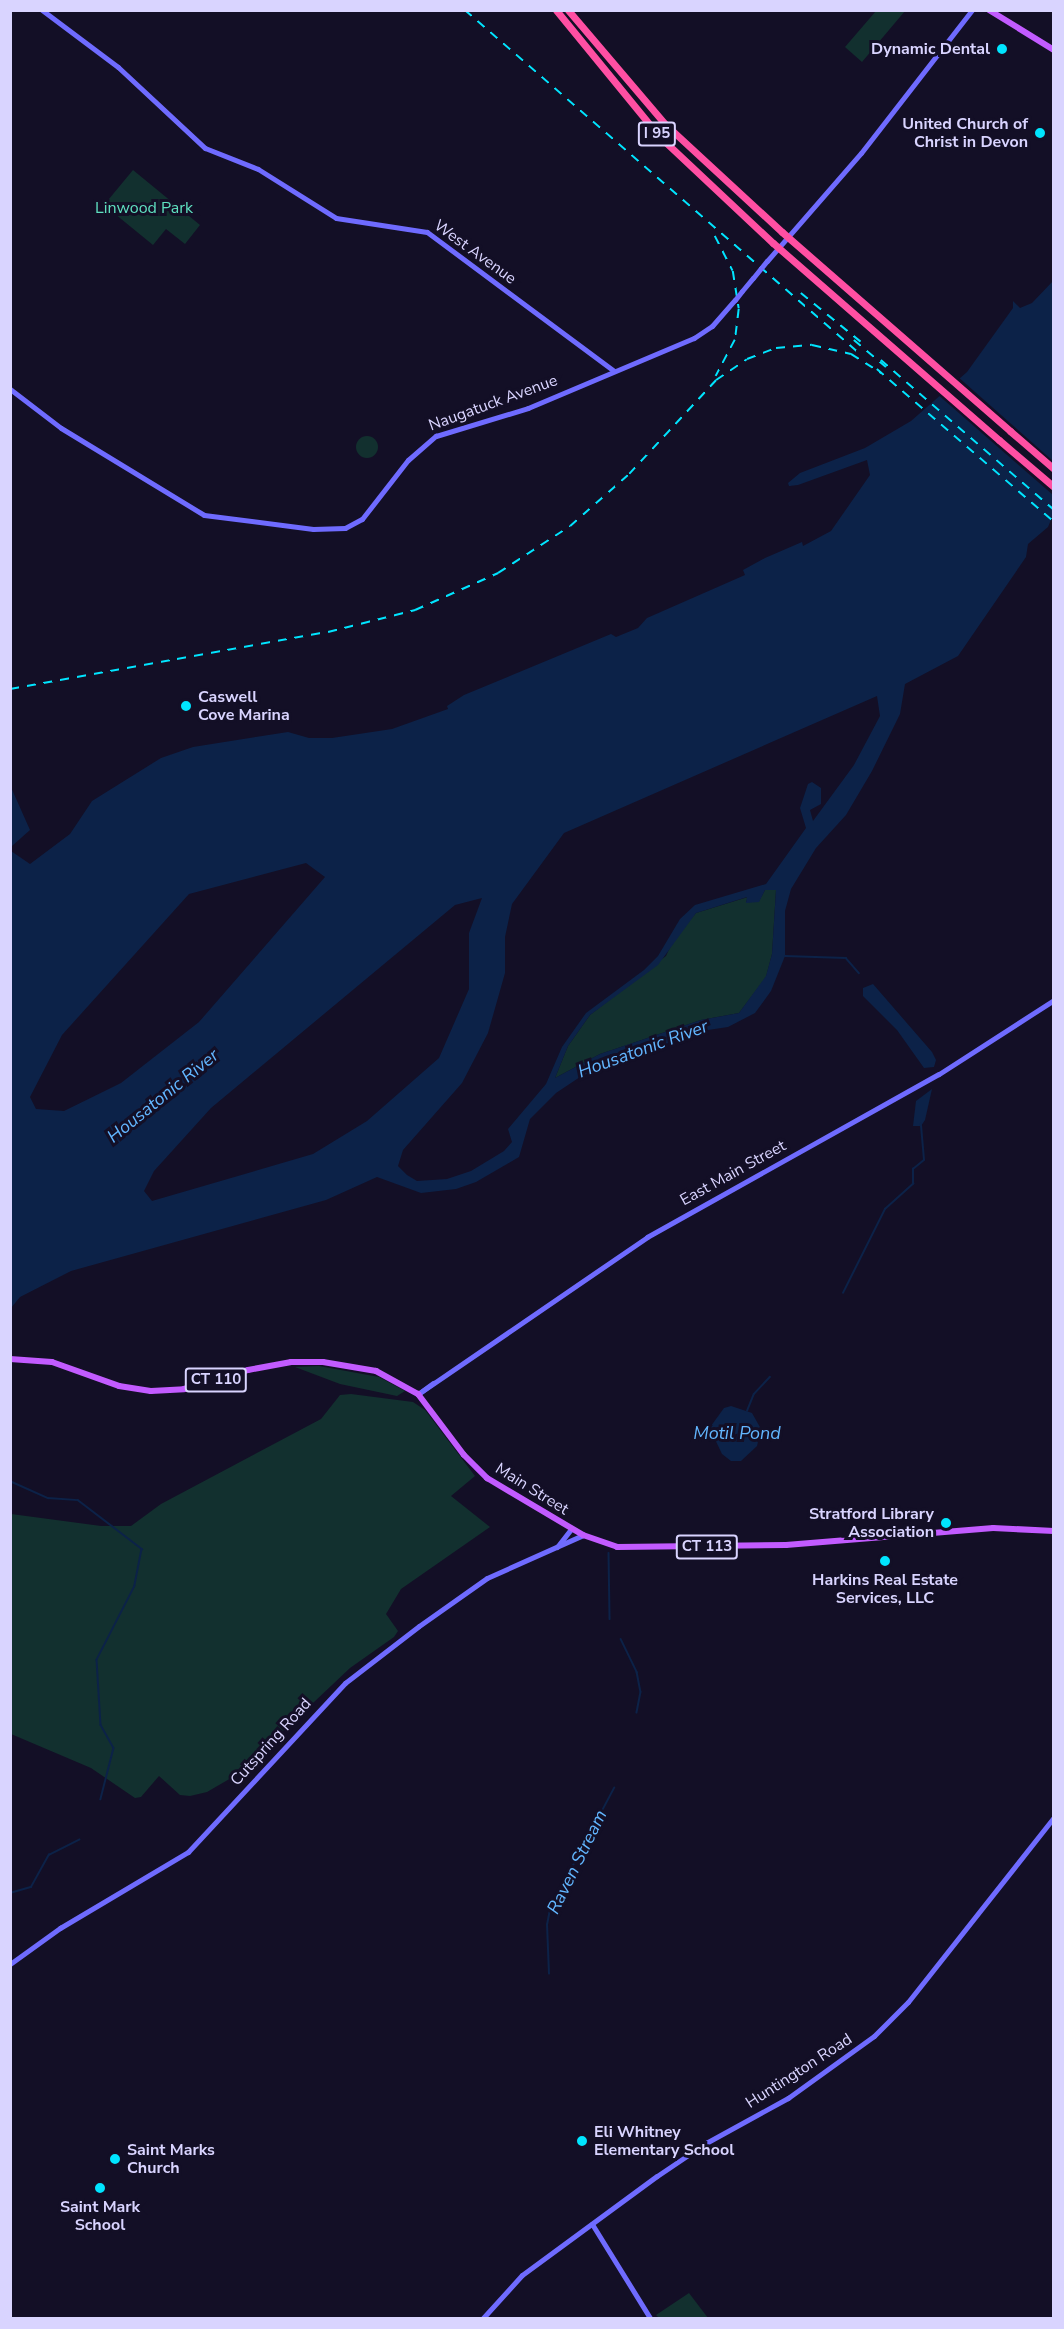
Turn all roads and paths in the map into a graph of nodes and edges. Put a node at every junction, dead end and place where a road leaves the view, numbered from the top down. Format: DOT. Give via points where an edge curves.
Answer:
graph roads {
  1 [pos="42,10"];
  2 [pos="556,10"];
  3 [pos="568,10"];
  4 [pos="972,10"];
  5 [pos="989,10"];
  6 [pos="1053,50"];
  7 [pos="614,371"];
  8 [pos="10,389"];
  9 [pos="1053,469"];
  10 [pos="1053,487"];
  11 [pos="1053,1000"];
  12 [pos="10,1359"];
  13 [pos="418,1394"];
  14 [pos="571,1529"];
  15 [pos="1053,1531"];
  16 [pos="583,1536"];
  17 [pos="557,1547"];
  18 [pos="1053,1816"];
  19 [pos="10,1964"];
  20 [pos="592,2223"];
  21 [pos="483,2319"];
  22 [pos="650,2319"];
  1 -- 7 [label="main road, West Avenue" via="118,67 205,148 258,169 336,218 427,232"];
  2 -- 10 [label="highway, I 95, bridge" via="660,138 773,243"];
  3 -- 9 [label="highway, I 95, bridge" via="665,124"];
  4 -- 7 [label="main road, Naugatuck Avenue, bridge" via="861,153 735,300 701,334"];
  5 -- 6 [label="main road"];
  7 -- 8 [label="main road, Naugatuck Avenue" via="528,408 436,436 408,460 359,521 331,529 204,515 69,434"];
  11 -- 13 [label="main road, East Main Street" via="939,1074 647,1237"];
  12 -- 13 [label="main road, Main Street / CT 110" via="52,1362 118,1386 160,1392 269,1365 323,1362 376,1371"];
  13 -- 14 [label="main road, Main Street / CT 113" via="480,1472"];
  14 -- 16 [label="main road, Main Street / CT 113"];
  14 -- 17 [label="main road, Cutspring Road"];
  15 -- 16 [label="main road, Main Street / CT 113" via="993,1528 786,1545 646,1549 608,1546"];
  16 -- 17 [label="main road, Cutspring Road"];
  17 -- 19 [label="main road, Cutspring Road" via="478,1584 361,1670 328,1700 188,1852 60,1928"];
  18 -- 20 [label="main road, Huntington Road" via="908,2002 880,2030 788,2098 690,2153"];
  20 -- 21 [label="main road, Huntington Road" via="522,2275"];
  20 -- 22 [label="main road"];
}
